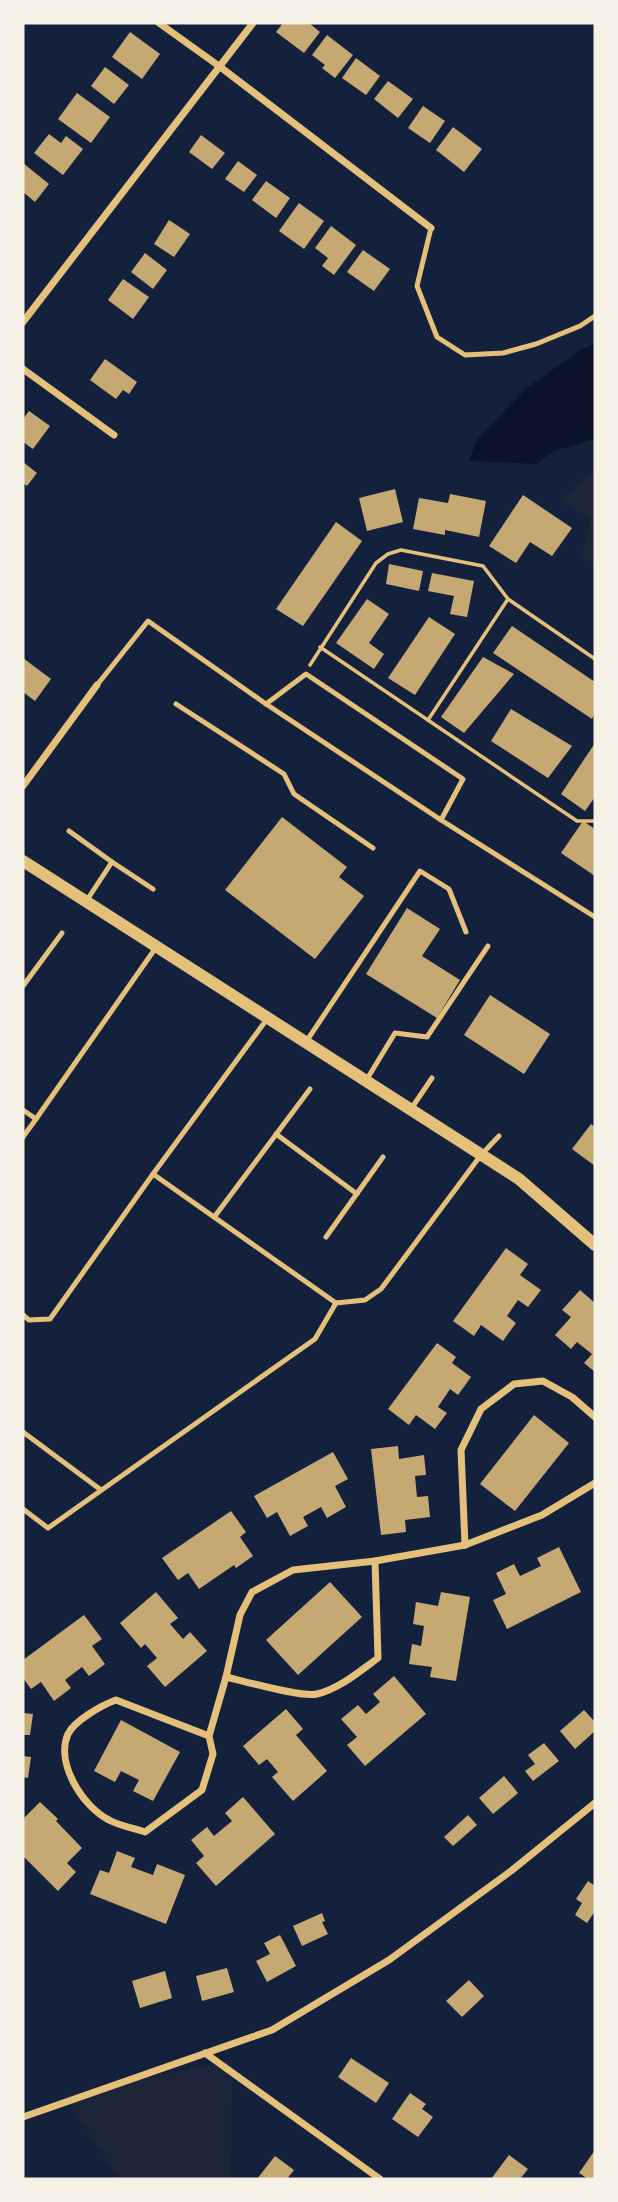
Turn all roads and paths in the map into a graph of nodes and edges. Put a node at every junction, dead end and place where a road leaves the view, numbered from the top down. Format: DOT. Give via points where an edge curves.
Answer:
graph roads {
  1 [pos="159,23"];
  2 [pos="253,23"];
  3 [pos="219,66"];
  4 [pos="431,229"];
  5 [pos="595,316"];
  6 [pos="23,322"];
  7 [pos="23,369"];
  8 [pos="114,435"];
  9 [pos="508,599"];
  10 [pos="320,647"];
  11 [pos="595,659"];
  12 [pos="306,674"];
  13 [pos="97,685"];
  14 [pos="176,704"];
  15 [pos="266,704"];
  16 [pos="428,720"];
  17 [pos="23,786"];
  18 [pos="440,820"];
  19 [pos="595,821"];
  20 [pos="69,831"];
  21 [pos="373,848"];
  22 [pos="23,861"];
  23 [pos="112,862"];
  24 [pos="153,889"];
  25 [pos="87,901"];
  26 [pos="595,917"];
  27 [pos="466,932"];
  28 [pos="62,933"];
  29 [pos="157,946"];
  30 [pos="488,946"];
  31 [pos="23,985"];
  32 [pos="269,1017"];
  33 [pos="306,1042"];
  34 [pos="432,1078"];
  35 [pos="367,1081"];
  36 [pos="310,1089"];
  37 [pos="411,1109"];
  38 [pos="23,1110"];
  39 [pos="36,1119"];
  40 [pos="276,1135"];
  41 [pos="499,1136"];
  42 [pos="23,1137"];
  43 [pos="481,1155"];
  44 [pos="383,1157"];
  45 [pos="153,1174"];
  46 [pos="356,1194"];
  47 [pos="215,1216"];
  48 [pos="326,1237"];
  49 [pos="595,1245"];
  50 [pos="336,1303"];
  51 [pos="23,1315"];
  52 [pos="595,1417"];
  53 [pos="23,1432"];
  54 [pos="595,1483"];
  55 [pos="101,1490"];
  56 [pos="23,1509"];
  57 [pos="465,1545"];
  58 [pos="374,1561"];
  59 [pos="226,1677"];
  60 [pos="209,1736"];
  61 [pos="595,1803"];
  62 [pos="205,2053"];
  63 [pos="23,2117"];
  64 [pos="380,2179"];
  1 -- 3 [label="street"];
  2 -- 3 [label="street"];
  3 -- 4 [label="street"];
  3 -- 6 [label="street"];
  4 -- 5 [label="lane" via="417,286 437,337 465,355 503,354 580,326"];
  7 -- 8 [label="street"];
  9 -- 10 [label="path" via="484,566 401,550 376,563"];
  9 -- 11 [label="path"];
  9 -- 16 [label="path"];
  10 -- 12 [label="path"];
  10 -- 16 [label="path"];
  12 -- 15 [label="lane"];
  12 -- 18 [label="lane" via="463,779"];
  13 -- 15 [label="lane" via="148,621"];
  13 -- 17 [label="street"];
  14 -- 21 [label="lane" via="284,774 294,794"];
  15 -- 18 [label="lane"];
  16 -- 19 [label="path" via="577,821"];
  18 -- 26 [label="lane"];
  20 -- 23 [label="lane"];
  22 -- 25 [label="street"];
  23 -- 24 [label="lane"];
  23 -- 25 [label="lane"];
  25 -- 29 [label="street"];
  27 -- 33 [label="lane" via="449,889 420,871"];
  28 -- 31 [label="lane"];
  29 -- 32 [label="street"];
  29 -- 39 [label="lane"];
  30 -- 35 [label="lane" via="427,1037 395,1032"];
  32 -- 33 [label="street"];
  32 -- 45 [label="lane"];
  33 -- 35 [label="street"];
  34 -- 37 [label="lane"];
  35 -- 37 [label="street"];
  36 -- 40 [label="lane"];
  37 -- 43 [label="street"];
  38 -- 39 [label="lane"];
  39 -- 42 [label="lane"];
  40 -- 46 [label="lane"];
  40 -- 47 [label="lane"];
  41 -- 43 [label="lane"];
  43 -- 49 [label="street" via="519,1179"];
  43 -- 50 [label="lane" via="381,1289 365,1300"];
  44 -- 46 [label="lane"];
  45 -- 47 [label="lane"];
  45 -- 51 [label="lane" via="50,1319 29,1320"];
  46 -- 48 [label="lane"];
  47 -- 50 [label="lane"];
  50 -- 55 [label="lane" via="315,1339"];
  52 -- 57 [label="street" via="543,1381 514,1384 481,1409 461,1450"];
  53 -- 55 [label="lane"];
  54 -- 57 [label="street" via="542,1515"];
  55 -- 56 [label="lane" via="48,1528"];
  57 -- 58 [label="street"];
  58 -- 59 [label="street" via="293,1570 252,1592 240,1615"];
  58 -- 59 [label="street" via="378,1658 316,1695"];
  59 -- 60 [label="street"];
  60 -- 60 [label="street" via="116,1700 97,1706 68,1733 64,1763 84,1799 108,1820 145,1832 202,1790 213,1754"];
  61 -- 62 [label="street" via="390,1960 272,2030"];
  62 -- 63 [label="street"];
  62 -- 64 [label="street"];
}
